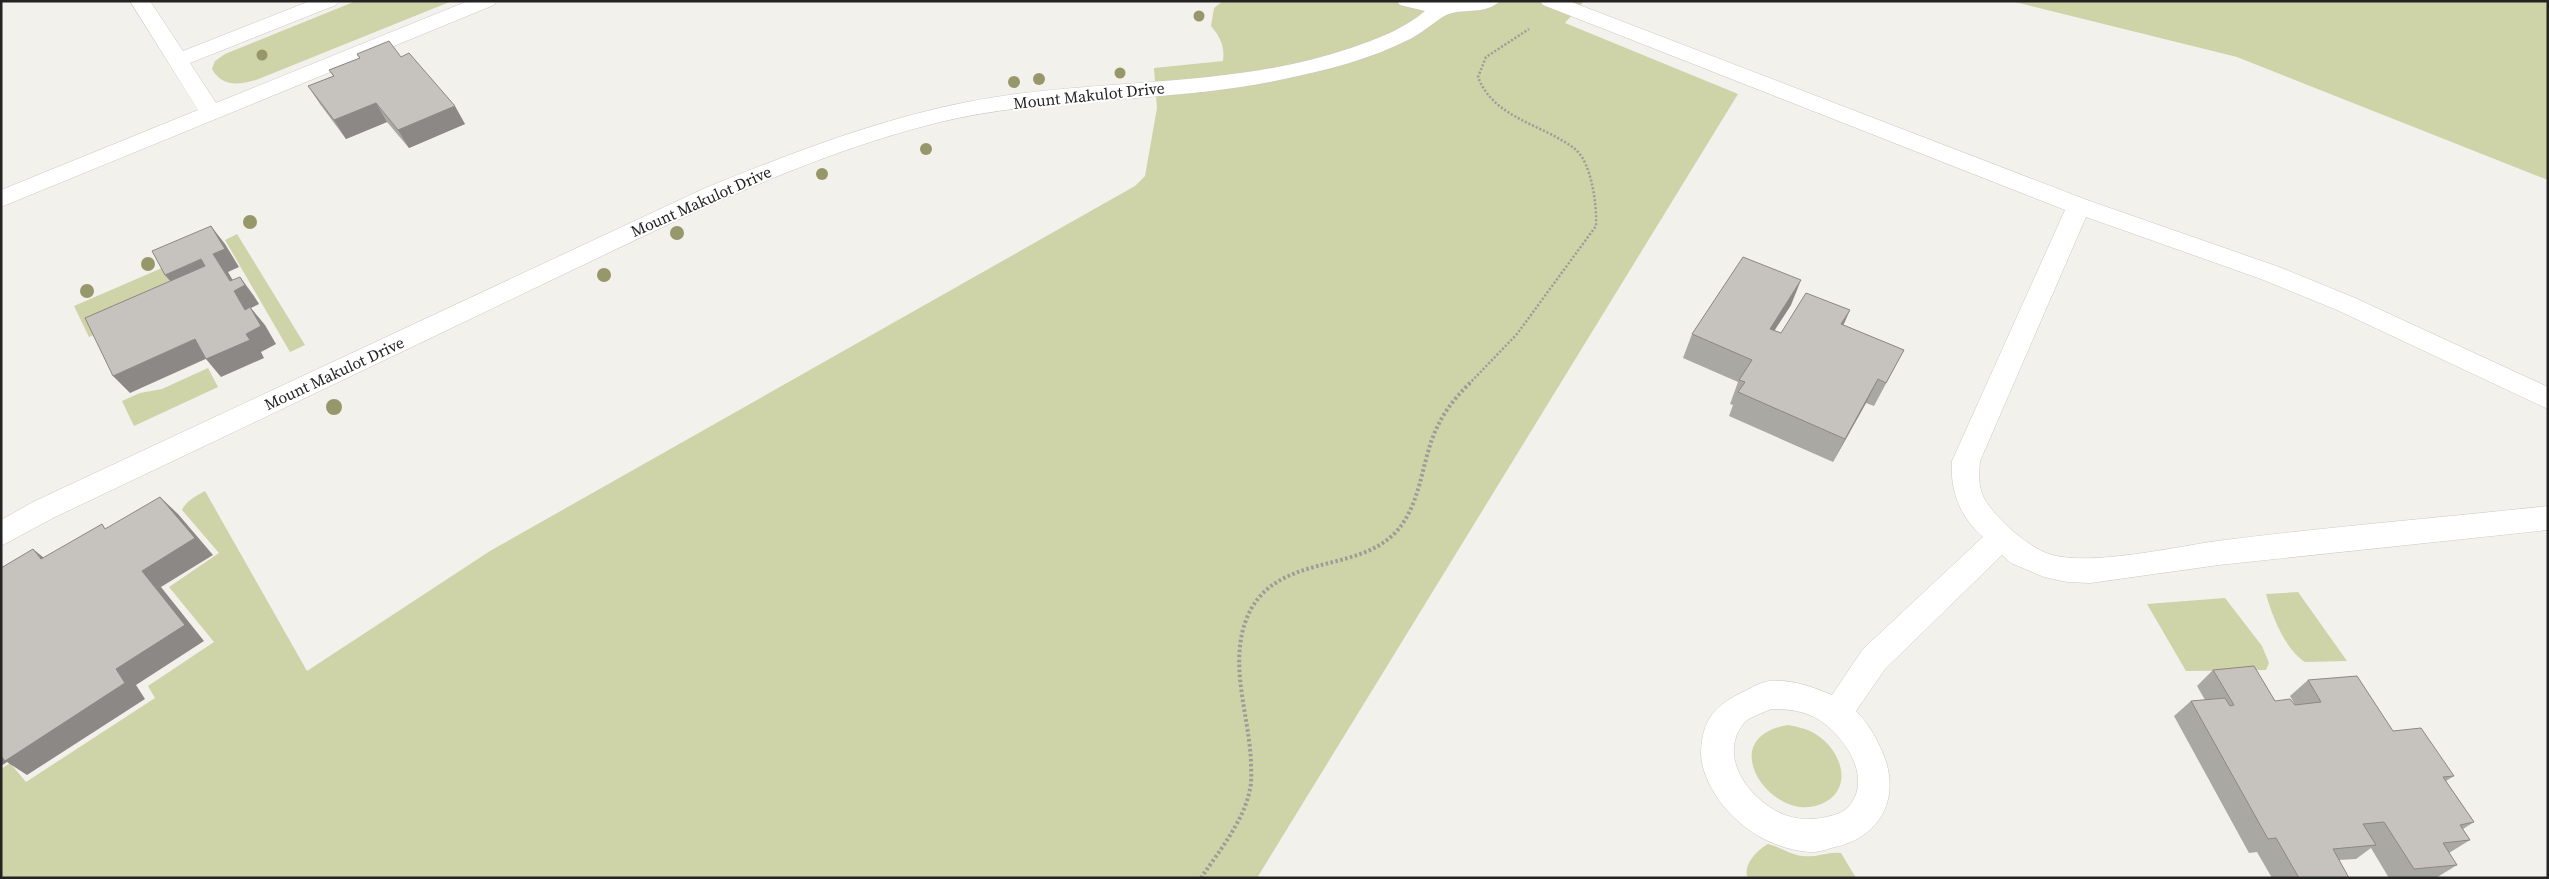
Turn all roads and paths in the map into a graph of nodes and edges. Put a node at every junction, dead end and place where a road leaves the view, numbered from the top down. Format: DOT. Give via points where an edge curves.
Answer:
graph roads {
  1 [pos="140,1"];
  2 [pos="329,1"];
  3 [pos="487,1"];
  4 [pos="1407,1"];
  5 [pos="1490,1"];
  6 [pos="1555,4"];
  7 [pos="1441,7"];
  8 [pos="178,61"];
  9 [pos="212,114"];
  10 [pos="1,199"];
  11 [pos="2079,206"];
  12 [pos="2548,399"];
  13 [pos="2548,518"];
  14 [pos="1,534"];
  15 [pos="2001,538"];
  16 [pos="1838,715"];
  17 [pos="1201,878"];
  1 -- 8 [label="street"];
  2 -- 8 [label="street"];
  3 -- 9 [label="street"];
  4 -- 7 [label="street"];
  5 -- 7 [label="street" via="1456,8"];
  6 -- 11 [label="street"];
  6 -- 17 [label="path" via="1549,17 1483,60 1478,72 1481,84 1499,107 1515,119 1558,139 1577,151 1584,160 1598,214 1596,226 1505,349 1446,409 1432,433 1410,515 1394,536 1372,547 1313,566 1272,585 1258,596 1241,635 1238,655 1238,678 1250,725 1250,790 1234,827"];
  7 -- 14 [label="street, Mount Makulot Drive" via="1410,32 1358,54 1307,68 1215,83 970,108 912,122 781,166 692,203 52,506"];
  8 -- 9 [label="street"];
  9 -- 10 [label="street"];
  11 -- 12 [label="street" via="2329,297"];
  11 -- 15 [label="street" via="1966,461 1965,481 1971,501"];
  13 -- 15 [label="street" via="2191,556 2090,570 2044,566"];
  15 -- 16 [label="street" via="1874,659"];
  16 -- 16 [label="street" via="1807,699 1787,695 1750,699 1735,708 1717,735 1719,770 1728,789 1758,820 1788,833 1804,836 1834,834 1857,821 1873,793 1871,760 1863,744"];
}
